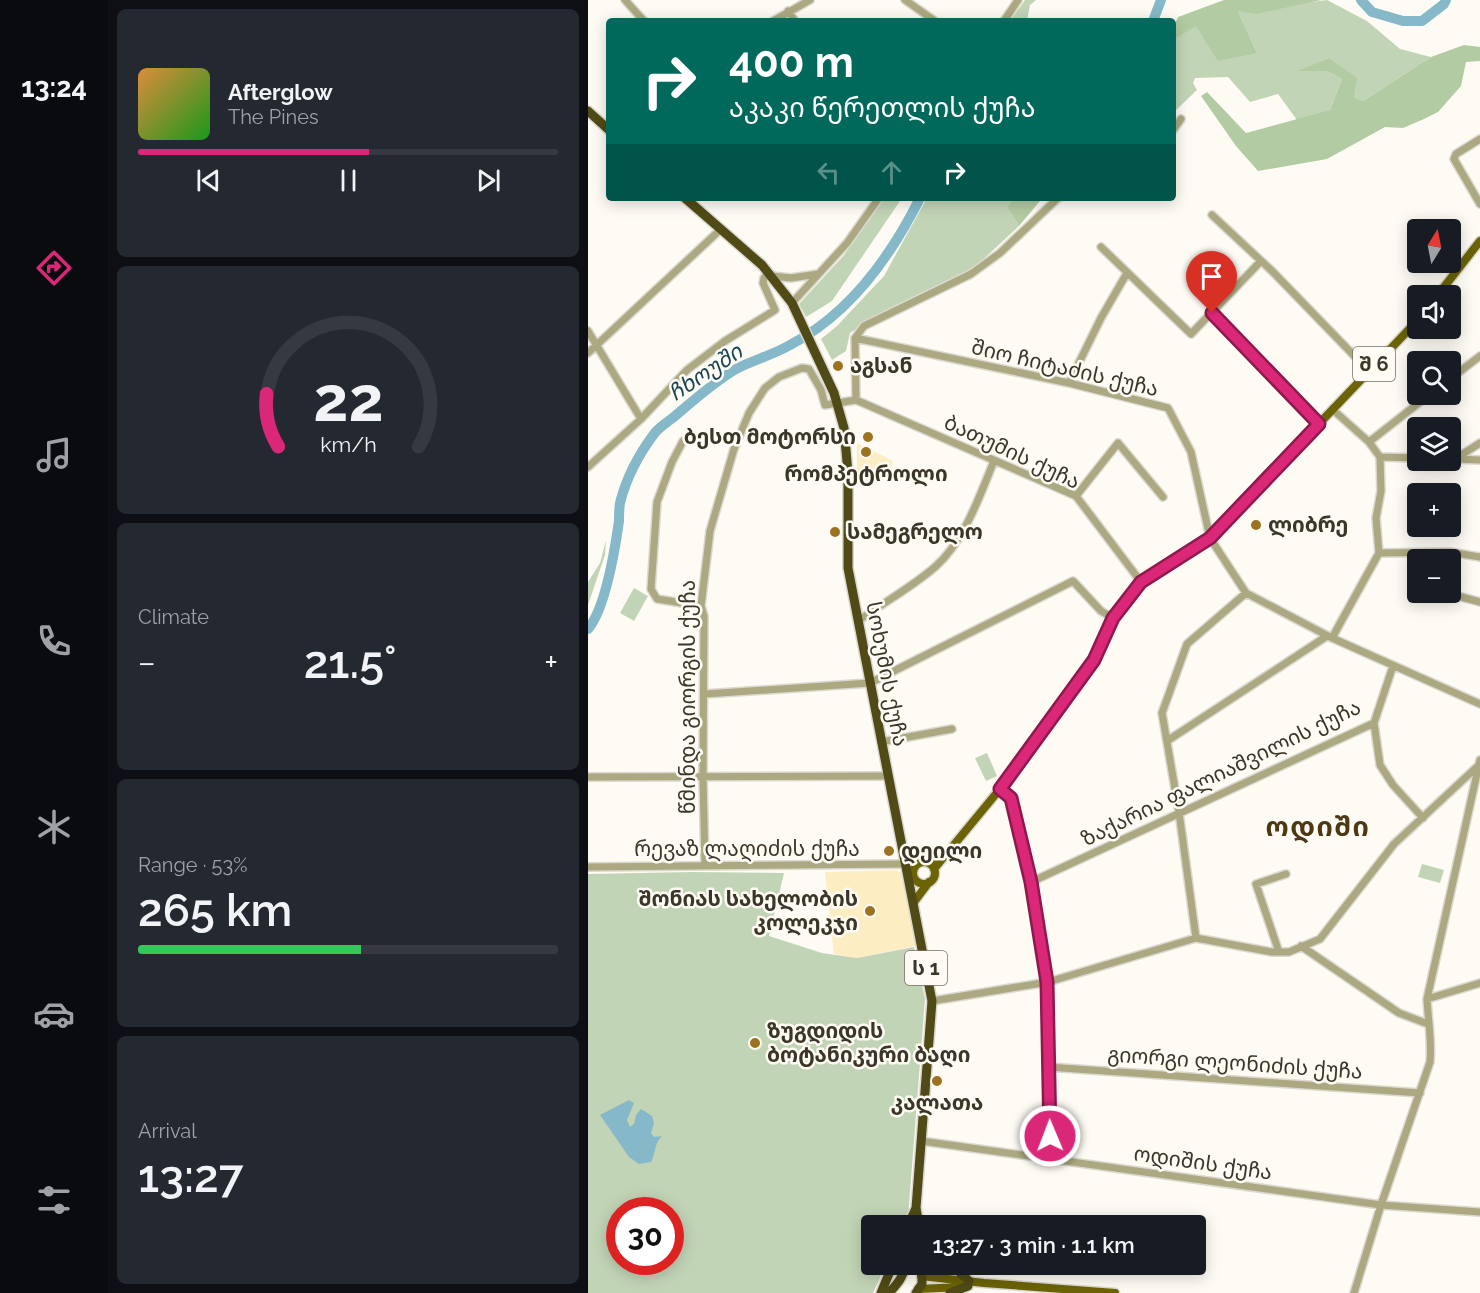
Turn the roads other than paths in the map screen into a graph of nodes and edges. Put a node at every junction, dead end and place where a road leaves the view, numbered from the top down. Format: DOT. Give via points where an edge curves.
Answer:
graph roads {
  1 [pos="625,0"];
  2 [pos="810,0"];
  3 [pos="905,0"];
  4 [pos="1018,0"];
  5 [pos="788,11"];
  6 [pos="641,18"];
  7 [pos="778,18"];
  8 [pos="793,18"];
  9 [pos="931,18"];
  10 [pos="1006,18"];
  11 [pos="588,111"];
  12 [pos="1181,119"];
  13 [pos="1176,126"];
  14 [pos="606,127"];
  15 [pos="1480,139"];
  16 [pos="688,201"];
  17 [pos="877,201"];
  18 [pos="1055,201"];
  19 [pos="1480,204"];
  20 [pos="1212,215"];
  21 [pos="721,229"];
  22 [pos="1480,241"];
  23 [pos="1101,247"];
  24 [pos="1261,261"];
  25 [pos="1127,273"];
  26 [pos="770,274"];
  27 [pos="818,274"];
  28 [pos="1446,285"];
  29 [pos="795,307"];
  30 [pos="1212,313"];
  31 [pos="1407,331"];
  32 [pos="588,332"];
  33 [pos="855,338"];
  34 [pos="597,345"];
  35 [pos="588,353"];
  36 [pos="1480,356"];
  37 [pos="1368,370"];
  38 [pos="1461,371"];
  39 [pos="1069,383"];
  40 [pos="856,400"];
  41 [pos="837,403"];
  42 [pos="1416,405"];
  43 [pos="1332,410"];
  44 [pos="641,419"];
  45 [pos="1319,424"];
  46 [pos="683,441"];
  47 [pos="1370,442"];
  48 [pos="1480,443"];
  49 [pos="1461,454"];
  50 [pos="1380,457"];
  51 [pos="1407,458"];
  52 [pos="1461,459"];
  53 [pos="1480,460"];
  54 [pos="994,461"];
  55 [pos="588,467"];
  56 [pos="1076,496"];
  57 [pos="1163,497"];
  58 [pos="1210,538"];
  59 [pos="1379,553"];
  60 [pos="1480,557"];
  61 [pos="1141,582"];
  62 [pos="1246,593"];
  63 [pos="1461,597"];
  64 [pos="1480,602"];
  65 [pos="701,606"];
  66 [pos="1113,618"];
  67 [pos="858,621"];
  68 [pos="1329,637"];
  69 [pos="1393,666"];
  70 [pos="870,683"];
  71 [pos="705,694"];
  72 [pos="1480,704"];
  73 [pos="1374,723"];
  74 [pos="952,729"];
  75 [pos="1167,741"];
  76 [pos="880,742"];
  77 [pos="1480,762"];
  78 [pos="890,776"];
  79 [pos="588,777"];
  80 [pos="704,777"];
  81 [pos="1000,789"];
  82 [pos="1179,812"];
  83 [pos="1423,818"];
  84 [pos="950,850"];
  85 [pos="937,858"];
  86 [pos="905,860"];
  87 [pos="922,862"];
  88 [pos="705,866"];
  89 [pos="588,867"];
  90 [pos="934,869"];
  91 [pos="1286,874"];
  92 [pos="912,879"];
  93 [pos="929,882"];
  94 [pos="1031,882"];
  95 [pos="914,903"];
  96 [pos="1196,938"];
  97 [pos="1301,946"];
  98 [pos="1279,952"];
  99 [pos="1047,982"];
  100 [pos="1480,983"];
  101 [pos="1427,999"];
  102 [pos="932,1001"];
  103 [pos="1428,1024"];
  104 [pos="1048,1067"];
  105 [pos="1419,1093"];
  106 [pos="921,1141"];
  107 [pos="1050,1159"];
  108 [pos="1381,1204"];
  109 [pos="916,1208"];
  110 [pos="1480,1212"];
  111 [pos="913,1215"];
  112 [pos="917,1215"];
  113 [pos="888,1275"];
  114 [pos="922,1275"];
  115 [pos="940,1275"];
  116 [pos="960,1275"];
  117 [pos="900,1279"];
  118 [pos="968,1284"];
  119 [pos="1018,1289"];
  120 [pos="917,1291"];
  121 [pos="881,1293"];
  122 [pos="889,1293"];
  123 [pos="950,1293"];
  124 [pos="1115,1293"];
  125 [pos="1353,1293"];
  1 -- 6 [label="street"];
  2 -- 5 [label="street"];
  3 -- 9 [label="street"];
  4 -- 10 [label="street"];
  5 -- 7 [label="street"];
  5 -- 8 [label="street"];
  11 -- 14 [label="highway"];
  12 -- 13 [label="street"];
  15 -- 19 [label="street" via="1454,159"];
  16 -- 21 [label="highway, სოხუმის ქუჩა / ს 1"];
  17 -- 27 [label="street" via="847,243"];
  18 -- 33 [label="street" via="1000,253 971,274 864,326"];
  20 -- 24 [label="street"];
  21 -- 26 [label="highway, სოხუმის ქუჩა / ს 1"];
  21 -- 34 [label="street"];
  22 -- 28 [label="main road"];
  23 -- 25 [label="street"];
  24 -- 30 [label="street"];
  24 -- 37 [label="street"];
  25 -- 30 [label="street" via="1191,334"];
  25 -- 39 [label="street"];
  26 -- 27 [label="street" via="791,278"];
  26 -- 29 [label="highway, სოხუმის ქუჩა / ს 1"];
  26 -- 44 [label="street" via="762,283 775,310 687,370"];
  27 -- 29 [label="street"];
  29 -- 41 [label="highway, სოხუმის ქუჩა / ს 1"];
  30 -- 45 [label="street"];
  31 -- 37 [label="main road, შ 6"];
  32 -- 34 [label="street"];
  33 -- 39 [label="street, შიო ჩიტაძის ქუჩა"];
  33 -- 40 [label="street"];
  34 -- 35 [label="street"];
  34 -- 44 [label="street"];
  36 -- 38 [label="street"];
  37 -- 43 [label="main road, შ 6"];
  39 -- 58 [label="street, შიო ჩიტაძის ქუჩა" via="1168,408 1191,452"];
  40 -- 41 [label="street"];
  40 -- 54 [label="street, ბათუმის ქუჩა"];
  41 -- 65 [label="street, წმინდა გიორგის ქუჩა" via="825,405 809,369 779,377 765,388 734,449 716,510"];
  41 -- 67 [label="highway, სოხუმის ქუჩა / ს 1" via="846,444 848,568"];
  42 -- 47 [label="street"];
  43 -- 45 [label="main road, შ 6"];
  43 -- 47 [label="street"];
  44 -- 55 [label="street"];
  45 -- 58 [label="main road, შ 6"];
  46 -- 65 [label="street" via="657,502 651,589 657,599"];
  47 -- 50 [label="street"];
  48 -- 49 [label="street"];
  50 -- 51 [label="street"];
  50 -- 59 [label="street" via="1381,491 1376,518"];
  52 -- 53 [label="street"];
  54 -- 56 [label="street, ბათუმის ქუჩა"];
  54 -- 67 [label="street" via="972,513 936,566"];
  56 -- 57 [label="street" via="1118,443"];
  56 -- 61 [label="street, ბათუმის ქუჩა"];
  58 -- 61 [label="main road, შ 6"];
  58 -- 62 [label="street"];
  59 -- 60 [label="street" via="1450,552"];
  59 -- 68 [label="street"];
  61 -- 66 [label="main road, შ 6"];
  62 -- 68 [label="street"];
  62 -- 75 [label="street" via="1186,644 1162,713"];
  63 -- 64 [label="street"];
  65 -- 71 [label="street, წმინდა გიორგის ქუჩა"];
  66 -- 70 [label="street" via="1101,611 1073,581"];
  66 -- 81 [label="main road, შ 6" via="1094,660"];
  67 -- 70 [label="highway, სოხუმის ქუჩა / ს 1"];
  68 -- 69 [label="street"];
  68 -- 75 [label="street"];
  69 -- 72 [label="street"];
  69 -- 73 [label="street, ზაქარია ფალიაშვილის ქუჩა"];
  70 -- 71 [label="street"];
  70 -- 76 [label="highway, სოხუმის ქუჩა / ს 1"];
  71 -- 80 [label="street, წმინდა გიორგის ქუჩა"];
  73 -- 82 [label="street, ზაქარია ფალიაშვილის ქუჩა"];
  73 -- 83 [label="street" via="1380,765"];
  74 -- 76 [label="street"];
  75 -- 82 [label="street"];
  76 -- 78 [label="highway, სოხუმის ქუჩა / ს 1"];
  77 -- 83 [label="street"];
  77 -- 101 [label="street"];
  78 -- 80 [label="street"];
  78 -- 86 [label="highway, სოხუმის ქუჩა / ს 1"];
  79 -- 80 [label="street"];
  80 -- 88 [label="street, წმინდა გიორგის ქუჩა"];
  81 -- 84 [label="main road, შ 6"];
  81 -- 94 [label="street" via="1011,798"];
  82 -- 94 [label="street, ზაქარია ფალიაშვილის ქუჩა"];
  82 -- 96 [label="street"];
  83 -- 97 [label="street" via="1394,844 1320,939"];
  84 -- 85 [label="main road, შ 6"];
  84 -- 90 [label="main road, შ 6"];
  85 -- 86 [label="main road"];
  85 -- 87 [label="main road, შ 6"];
  86 -- 87 [label="main road, შ 6"];
  86 -- 88 [label="street, რევაზ ლაღიძის ქუჩა"];
  86 -- 92 [label="highway, სოხუმის ქუჩა / ს 1"];
  87 -- 90 [label="main road"];
  87 -- 92 [label="main road" via="914,869"];
  88 -- 89 [label="street, რევაზ ლაღიძის ქუჩა"];
  90 -- 93 [label="main road, შ 6"];
  91 -- 98 [label="street" via="1256,884"];
  92 -- 93 [label="main road"];
  92 -- 95 [label="highway, სოხუმის ქუჩა / ს 1"];
  93 -- 95 [label="main road, შ 6"];
  94 -- 99 [label="street"];
  95 -- 102 [label="highway, სოხუმის ქუჩა / ს 1"];
  96 -- 98 [label="street"];
  96 -- 99 [label="street"];
  97 -- 98 [label="street"];
  97 -- 103 [label="street" via="1399,1012"];
  99 -- 102 [label="street"];
  99 -- 104 [label="street"];
  100 -- 101 [label="street"];
  101 -- 103 [label="street"];
  102 -- 106 [label="highway, სოხუმის ქუჩა / ს 1"];
  103 -- 105 [label="street" via="1432,1042 1430,1062"];
  104 -- 105 [label="street, გიორგი ლეონიძის ქუჩა"];
  104 -- 107 [label="street"];
  105 -- 108 [label="street"];
  106 -- 107 [label="street, ოდიშის ქუჩა"];
  106 -- 109 [label="highway, სოხუმის ქუჩა / ს 1"];
  107 -- 108 [label="street, ოდიშის ქუჩა"];
  108 -- 110 [label="street, ოდიშის ქუჩა"];
  108 -- 125 [label="street"];
  109 -- 111 [label="highway, ს 1"];
  109 -- 112 [label="highway, ს 1"];
  113 -- 121 [label="highway"];
  114 -- 120 [label="highway"];
  115 -- 118 [label="main road"];
  116 -- 118 [label="highway"];
  117 -- 120 [label="highway" via="906,1290"];
  117 -- 122 [label="highway"];
  118 -- 119 [label="main road"];
  118 -- 120 [label="main road"];
  118 -- 123 [label="highway"];
  119 -- 124 [label="main road"];
}
